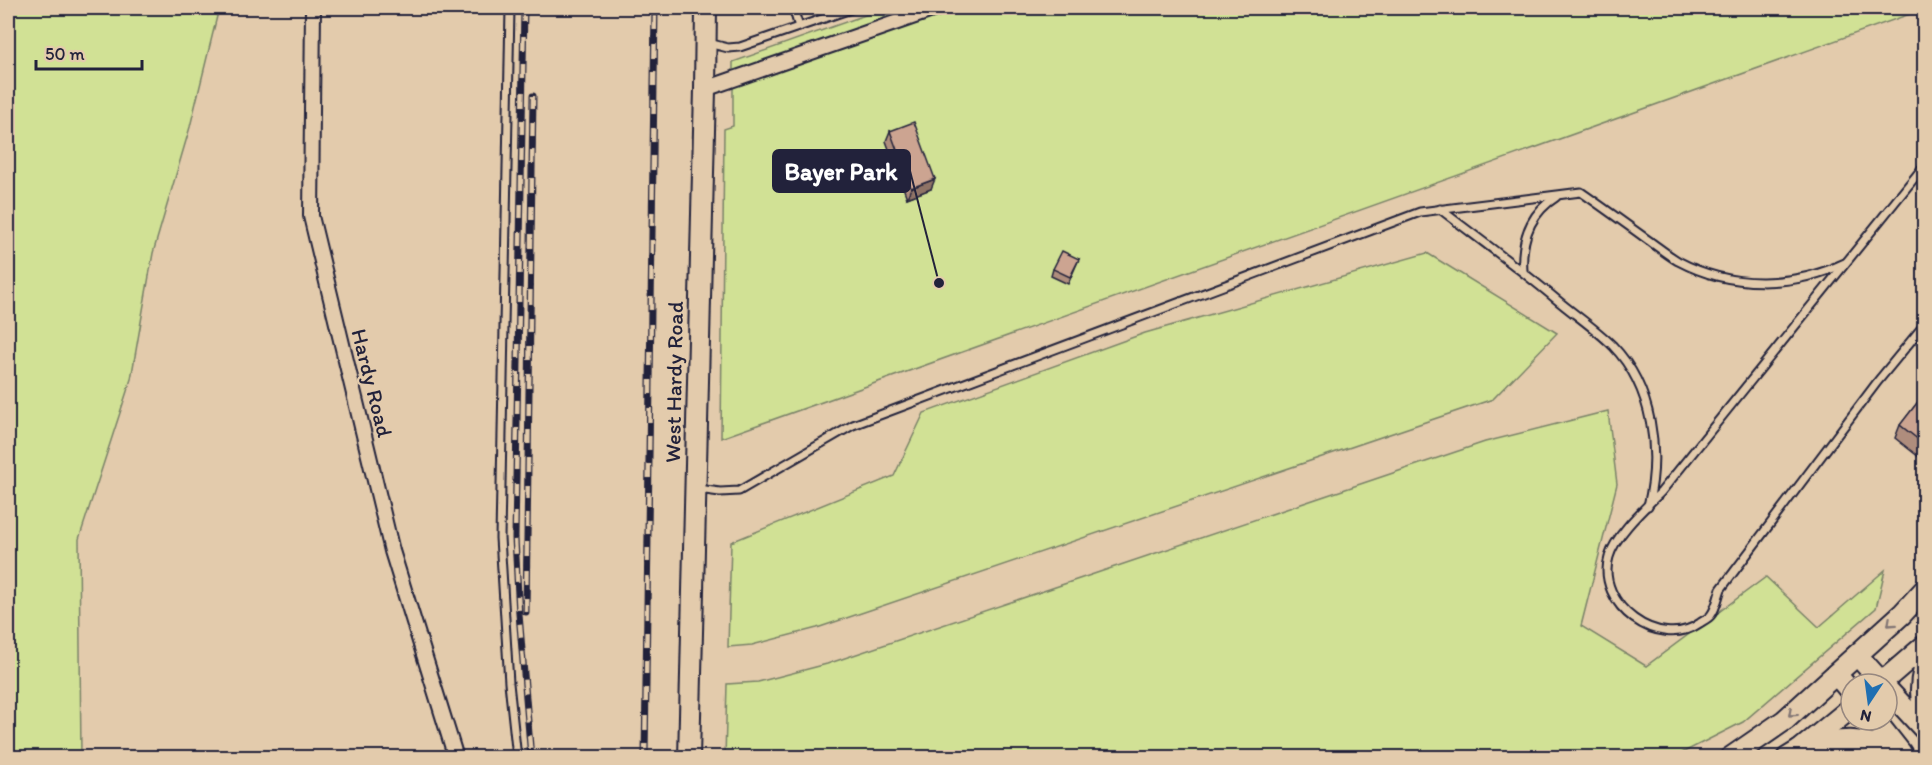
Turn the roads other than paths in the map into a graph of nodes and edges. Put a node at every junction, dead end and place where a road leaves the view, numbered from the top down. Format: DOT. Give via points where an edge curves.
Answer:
graph roads {
  1 [pos="313,8"];
  2 [pos="510,8"];
  3 [pos="706,8"];
  4 [pos="792,8"];
  5 [pos="854,8"];
  6 [pos="938,8"];
  7 [pos="799,27"];
  8 [pos="705,42"];
  9 [pos="705,89"];
  10 [pos="1924,166"];
  11 [pos="1558,195"];
  12 [pos="1440,209"];
  13 [pos="1845,263"];
  14 [pos="1523,272"];
  15 [pos="1924,325"];
  16 [pos="695,488"];
  17 [pos="1647,506"];
  18 [pos="1924,590"];
  19 [pos="1924,646"];
  20 [pos="1857,655"];
  21 [pos="1924,669"];
  22 [pos="1872,672"];
  23 [pos="1897,672"];
  24 [pos="1836,674"];
  25 [pos="1839,678"];
  26 [pos="1899,702"];
  27 [pos="1924,712"];
  28 [pos="1839,718"];
  29 [pos="1924,729"];
  30 [pos="1884,732"];
  31 [pos="1794,754"];
  32 [pos="456,758"];
  33 [pos="517,758"];
  34 [pos="688,758"];
  35 [pos="1730,758"];
  36 [pos="1904,758"];
  1 -- 32 [label="street, Hardy Road" via="311,216 392,551"];
  2 -- 33 [label="lane" via="500,538"];
  3 -- 8 [label="main road, West Hardy Road"];
  4 -- 7 [label="lane"];
  5 -- 7 [label="lane"];
  6 -- 9 [label="street"];
  7 -- 8 [label="lane" via="740,47"];
  8 -- 9 [label="main road, West Hardy Road"];
  9 -- 16 [label="main road, West Hardy Road"];
  10 -- 13 [label="lane"];
  11 -- 12 [label="lane"];
  11 -- 13 [label="lane" via="1581,192 1678,261 1714,276 1751,283 1790,281 1828,272"];
  11 -- 14 [label="lane" via="1540,210 1527,230 1522,250"];
  12 -- 14 [label="lane"];
  12 -- 16 [label="lane" via="1420,212 853,426 739,490"];
  13 -- 17 [label="lane"];
  14 -- 17 [label="lane" via="1613,347 1634,377 1648,411 1654,448"];
  15 -- 17 [label="lane" via="1721,589 1711,616 1690,631 1668,633 1647,627 1626,612 1612,595 1606,574 1609,555"];
  16 -- 34 [label="main road, West Hardy Road"];
  18 -- 20 [label="main road, one-way"];
  19 -- 23 [label="main road"];
  20 -- 22 [label="main road"];
  20 -- 24 [label="main road"];
  21 -- 27 [label="main road"];
  24 -- 25 [label="main road"];
  24 -- 35 [label="main road, one-way" via="1785,720"];
  26 -- 29 [label="main road"];
  28 -- 31 [label="main road"];
  30 -- 36 [label="main road"];
  31 -- 36 [label="main road" via="1850,739 1888,748"];
}
